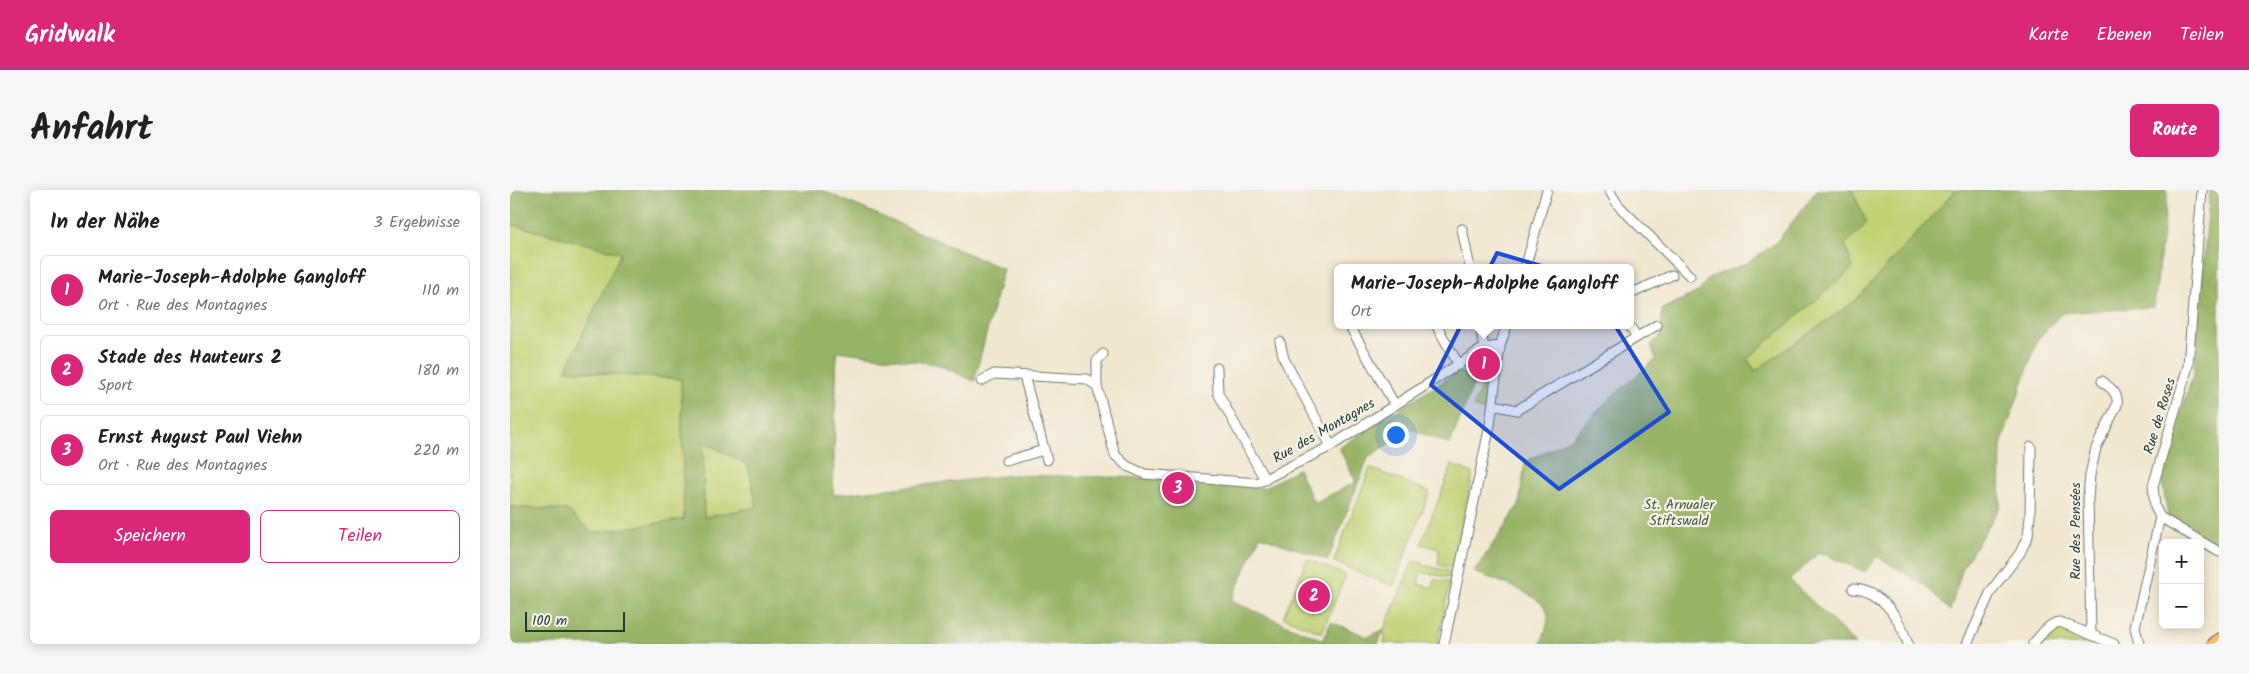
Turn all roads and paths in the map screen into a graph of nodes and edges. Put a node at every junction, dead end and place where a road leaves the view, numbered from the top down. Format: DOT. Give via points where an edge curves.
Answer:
graph roads {
  1 [pos="1547,190"];
  2 [pos="1609,190"];
  3 [pos="2202,190"];
  4 [pos="1462,228"];
  5 [pos="1469,264"];
  6 [pos="1526,264"];
  7 [pos="1672,275"];
  8 [pos="1690,276"];
  9 [pos="1634,292"];
  10 [pos="1657,325"];
  11 [pos="1352,329"];
  12 [pos="1438,329"];
  13 [pos="1481,329"];
  14 [pos="1505,329"];
  15 [pos="1632,329"];
  16 [pos="1637,337"];
  17 [pos="1280,342"];
  18 [pos="1500,346"];
  19 [pos="1484,348"];
  20 [pos="1103,354"];
  21 [pos="1459,365"];
  22 [pos="1217,368"];
  23 [pos="1024,376"];
  24 [pos="981,381"];
  25 [pos="2102,381"];
  26 [pos="1097,386"];
  27 [pos="1494,401"];
  28 [pos="1396,405"];
  29 [pos="1331,446"];
  30 [pos="2031,446"];
  31 [pos="1006,461"];
  32 [pos="1266,480"];
  33 [pos="2160,517"];
  34 [pos="2219,552"];
  35 [pos="1853,590"];
  36 [pos="2091,633"];
  37 [pos="2219,640"];
  38 [pos="1444,644"];
  39 [pos="1908,644"];
  40 [pos="1967,644"];
  41 [pos="2033,644"];
  42 [pos="2114,644"];
  43 [pos="2139,644"];
  44 [pos="2214,644"];
  1 -- 6 [label="street"];
  2 -- 8 [label="street" via="1618,205"];
  3 -- 33 [label="street, Rue de Roses" via="2188,366 2153,486 2155,507"];
  4 -- 5 [label="street"];
  7 -- 9 [label="street"];
  10 -- 16 [label="street"];
  11 -- 28 [label="street"];
  12 -- 21 [label="street"];
  13 -- 19 [label="street"];
  14 -- 18 [label="street"];
  15 -- 16 [label="street"];
  16 -- 27 [label="street" via="1517,410"];
  17 -- 29 [label="street" via="1284,359"];
  18 -- 19 [label="street, Rue des Montagnes"];
  18 -- 27 [label="street"];
  19 -- 21 [label="street, Rue des Montagnes"];
  20 -- 26 [label="street" via="1097,361"];
  21 -- 28 [label="street, Rue des Montagnes"];
  22 -- 32 [label="street" via="1218,393"];
  23 -- 24 [label="street" via="994,374"];
  23 -- 26 [label="street" via="1088,379"];
  23 -- 31 [label="street" via="1046,455"];
  25 -- 36 [label="street, Rue des Pensées" via="2118,398 2090,469"];
  26 -- 32 [label="street, Rue des Montagnes" via="1115,455 1127,466 1145,474 1258,483"];
  27 -- 38 [label="street"];
  28 -- 29 [label="street, Rue des Montagnes"];
  29 -- 32 [label="street, Rue des Montagnes"];
  30 -- 40 [label="street" via="2028,536 2020,553 1991,591"];
  33 -- 34 [label="street"];
  33 -- 43 [label="street, Rue de Roses" via="2135,627"];
  35 -- 39 [label="street" via="1871,593 1886,604"];
  36 -- 41 [label="street" via="2060,622 2054,623"];
  36 -- 42 [label="street"];
  37 -- 44 [label="highway"];
}
